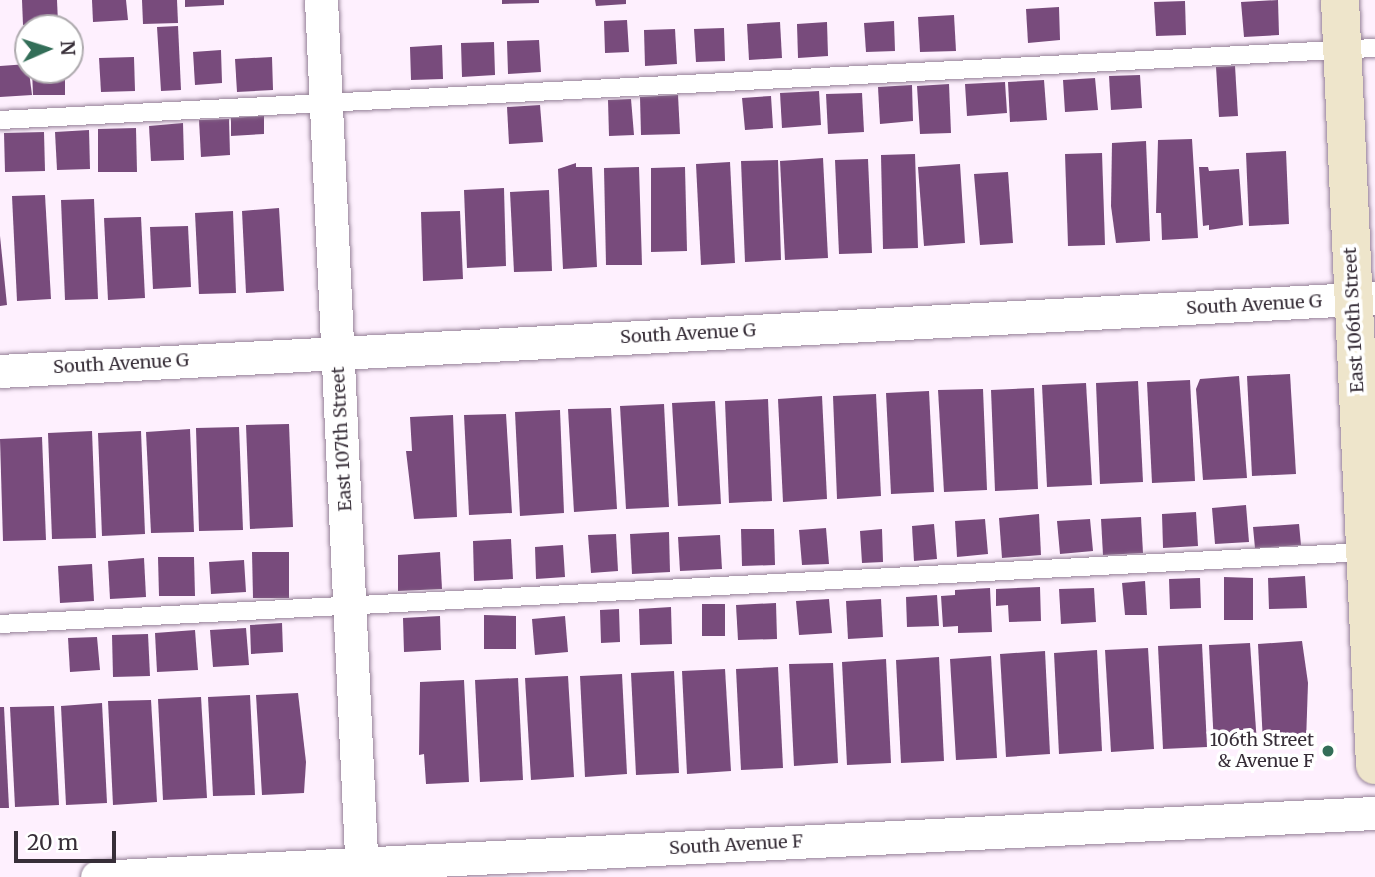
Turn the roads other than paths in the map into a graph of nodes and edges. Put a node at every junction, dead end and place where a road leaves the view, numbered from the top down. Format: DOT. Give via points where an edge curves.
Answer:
graph roads {
  1 [pos="321,0"];
  2 [pos="1339,0"];
  3 [pos="1358,48"];
  4 [pos="326,103"];
  5 [pos="0,120"];
  6 [pos="1364,299"];
  7 [pos="338,353"];
  8 [pos="0,371"];
  9 [pos="1369,549"];
  10 [pos="349,606"];
  11 [pos="0,624"];
  12 [pos="1375,765"];
  13 [pos="1375,813"];
  14 [pos="362,870"];
  15 [pos="97,877"];
  1 -- 4 [label="street, East 107th Street"];
  2 -- 3 [label="main road, East 106th Street"];
  3 -- 4 [label="lane"];
  3 -- 6 [label="main road, East 106th Street"];
  4 -- 5 [label="lane"];
  4 -- 7 [label="street, East 107th Street"];
  6 -- 7 [label="street, South Avenue G"];
  6 -- 9 [label="main road, East 106th Street"];
  7 -- 8 [label="street, South Avenue G"];
  7 -- 10 [label="street, East 107th Street"];
  9 -- 10 [label="lane"];
  9 -- 12 [label="main road, East 106th Street"];
  10 -- 11 [label="lane"];
  10 -- 14 [label="street, East 107th Street"];
  13 -- 14 [label="street, South Avenue F"];
  14 -- 15 [label="street, South Avenue F"];
}
